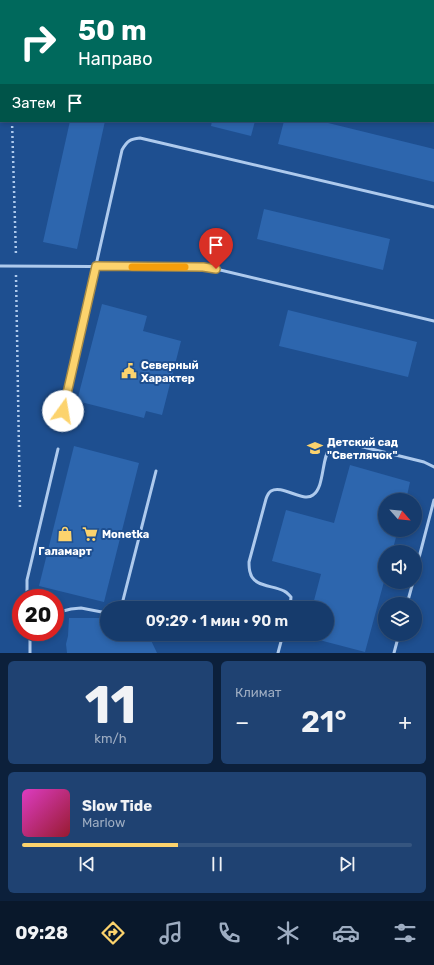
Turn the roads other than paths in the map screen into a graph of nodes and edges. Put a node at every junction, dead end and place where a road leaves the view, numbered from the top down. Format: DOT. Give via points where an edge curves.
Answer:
graph roads {
  1 [pos="434,207"];
  2 [pos="0,266"];
  3 [pos="96,266"];
  4 [pos="434,321"];
  5 [pos="63,411"];
  6 [pos="58,449"];
  7 [pos="434,467"];
  8 [pos="156,471"];
  9 [pos="434,500"];
  10 [pos="429,520"];
  11 [pos="434,521"];
  12 [pos="422,546"];
  13 [pos="27,589"];
  14 [pos="123,601"];
  15 [pos="290,601"];
  16 [pos="64,611"];
  17 [pos="100,612"];
  18 [pos="30,641"];
  19 [pos="281,641"];
  20 [pos="397,641"];
  21 [pos="30,653"];
  22 [pos="278,653"];
  23 [pos="394,653"];
  1 -- 3 [label="lane" via="133,138 122,150"];
  2 -- 3 [label="lane"];
  3 -- 4 [label="lane" via="216,269"];
  3 -- 5 [label="lane"];
  6 -- 13 [label="lane"];
  7 -- 15 [label="lane" via="424,462 343,442 331,446 314,495 304,497 272,490 266,499 249,562 250,572 258,583 286,592"];
  8 -- 14 [label="lane"];
  9 -- 10 [label="lane"];
  10 -- 11 [label="lane"];
  10 -- 12 [label="lane"];
  16 -- 17 [label="lane" via="81,608"];
  18 -- 21 [label="lane"];
  19 -- 22 [label="lane"];
  20 -- 23 [label="lane"];
}
